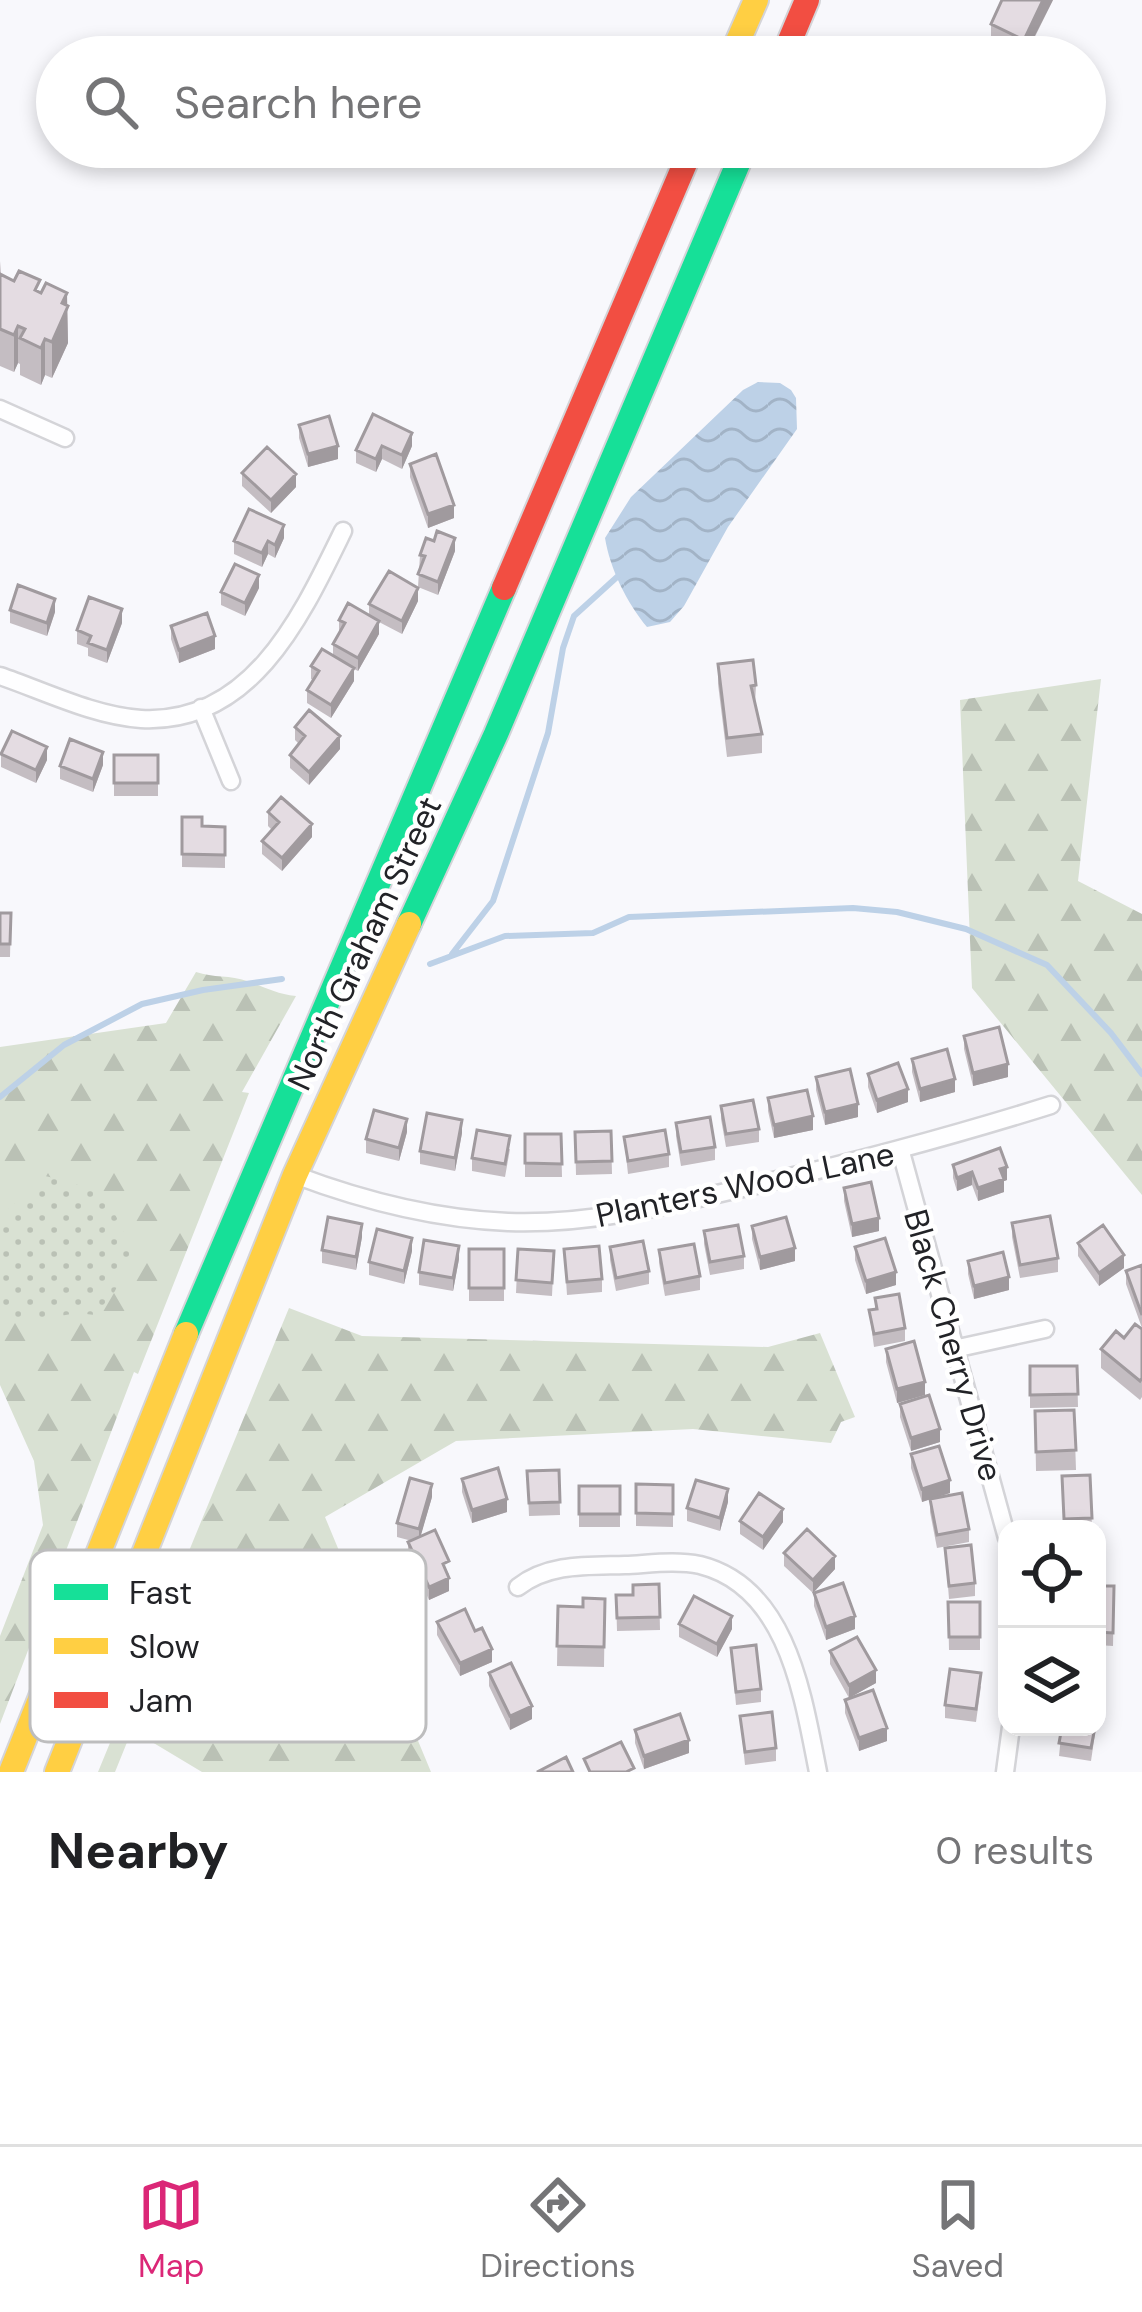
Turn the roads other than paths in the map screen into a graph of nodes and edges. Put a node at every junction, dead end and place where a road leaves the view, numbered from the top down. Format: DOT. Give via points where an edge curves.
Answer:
graph roads {
  1 [pos="756,0"];
  2 [pos="807,0"];
  3 [pos="740,36"];
  4 [pos="792,36"];
  5 [pos="683,168"];
  6 [pos="736,168"];
  7 [pos="0,409"];
  8 [pos="65,438"];
  9 [pos="343,531"];
  10 [pos="0,676"];
  11 [pos="201,708"];
  12 [pos="231,781"];
  13 [pos="1052,1105"];
  14 [pos="901,1152"];
  15 [pos="295,1175"];
  16 [pos="1045,1329"];
  17 [pos="954,1349"];
  18 [pos="1002,1520"];
  19 [pos="100,1550"];
  20 [pos="146,1550"];
  21 [pos="518,1587"];
  22 [pos="30,1724"];
  23 [pos="1010,1736"];
  24 [pos="69,1742"];
  25 [pos="11,1772"];
  26 [pos="57,1772"];
  27 [pos="818,1772"];
  28 [pos="1005,1772"];
  1 -- 3 [label="main road"];
  2 -- 4 [label="main road"];
  5 -- 19 [label="main road, North Graham Street"];
  6 -- 15 [label="main road, North Graham Street" via="496,734"];
  7 -- 8 [label="street"];
  9 -- 11 [label="street" via="269,661 234,694"];
  10 -- 11 [label="street" via="140,719"];
  11 -- 12 [label="street"];
  13 -- 14 [label="street, Planters Wood Lane"];
  14 -- 15 [label="street, Planters Wood Lane" via="660,1207 556,1221 404,1209"];
  14 -- 17 [label="street, Black Cherry Drive"];
  15 -- 20 [label="main road, North Graham Street"];
  16 -- 17 [label="street"];
  17 -- 18 [label="street, Black Cherry Drive"];
  21 -- 27 [label="street" via="563,1567 681,1563 741,1584 787,1648"];
  22 -- 25 [label="main road, North Graham Street"];
  23 -- 28 [label="street"];
  24 -- 26 [label="main road, North Graham Street"];
}
